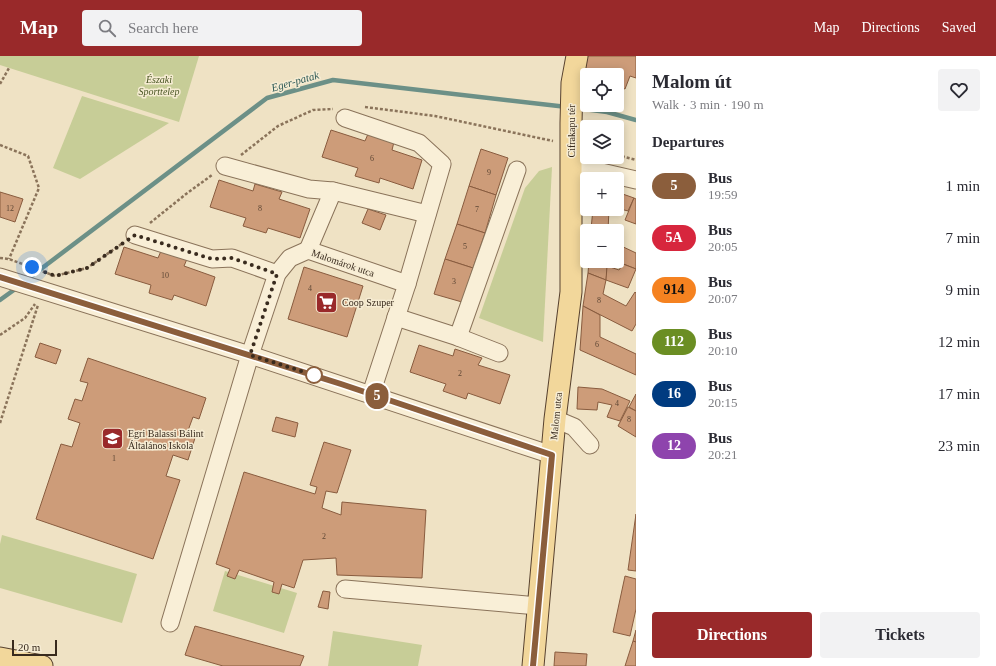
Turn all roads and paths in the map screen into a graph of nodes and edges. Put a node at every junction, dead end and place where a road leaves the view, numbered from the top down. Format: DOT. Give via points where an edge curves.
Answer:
graph roads {
  1 [pos="577,56"];
  2 [pos="9,68"];
  3 [pos="0,84"];
  4 [pos="358,107"];
  5 [pos="340,113"];
  6 [pos="571,144"];
  7 [pos="0,145"];
  8 [pos="624,157"];
  9 [pos="636,160"];
  10 [pos="571,165"];
  11 [pos="225,166"];
  12 [pos="517,170"];
  13 [pos="636,180"];
  14 [pos="333,190"];
  15 [pos="427,214"];
  16 [pos="135,235"];
  17 [pos="308,250"];
  18 [pos="0,258"];
  19 [pos="9,259"];
  20 [pos="277,274"];
  21 [pos="0,277"];
  22 [pos="406,284"];
  23 [pos="42,293"];
  24 [pos="396,317"];
  25 [pos="0,335"];
  26 [pos="458,337"];
  27 [pos="499,353"];
  28 [pos="250,355"];
  29 [pos="371,394"];
  30 [pos="555,419"];
  31 [pos="0,423"];
  32 [pos="590,445"];
  33 [pos="552,455"];
  34 [pos="345,589"];
  35 [pos="538,606"];
  36 [pos="170,623"];
  37 [pos="0,658"];
  38 [pos="42,666"];
  39 [pos="533,666"];
  1 -- 6 [label="main road, Cifrakapu tér" via="572,83"];
  2 -- 3 [label="path"];
  4 -- 6 [label="path" via="435,116"];
  5 -- 11 [label="path" via="313,110 278,126"];
  5 -- 15 [label="street" via="419,143 442,164"];
  6 -- 10 [label="main road, Cifrakapu tér"];
  7 -- 19 [label="path" via="28,156 38,188"];
  8 -- 9 [label="path"];
  10 -- 13 [label="street, Cifrakapu tér"];
  10 -- 30 [label="main road, Malom utca" via="571,292"];
  11 -- 14 [label="street" via="309,189"];
  11 -- 16 [label="path"];
  12 -- 26 [label="street"];
  14 -- 15 [label="street"];
  14 -- 17 [label="street"];
  15 -- 22 [label="street"];
  16 -- 19 [label="path" via="87,268 55,276"];
  16 -- 20 [label="street" via="212,259 232,258"];
  17 -- 20 [label="street, Malomárok utca" via="290,258"];
  17 -- 22 [label="street, Malomárok utca"];
  18 -- 19 [label="path"];
  20 -- 28 [label="street, Malomárok utca"];
  21 -- 23 [label="street"];
  22 -- 24 [label="street"];
  23 -- 25 [label="path" via="26,318"];
  23 -- 28 [label="street"];
  23 -- 31 [label="path"];
  24 -- 26 [label="street"];
  24 -- 29 [label="street"];
  26 -- 27 [label="street"];
  28 -- 29 [label="street"];
  28 -- 36 [label="street, Malomárok utca"];
  29 -- 33 [label="street"];
  30 -- 32 [label="street" via="574,427"];
  30 -- 33 [label="main road, Malom utca"];
  33 -- 35 [label="main road, Malom utca"];
  34 -- 35 [label="street"];
  35 -- 39 [label="main road, Malom utca"];
  37 -- 38 [label="main road"];
}
